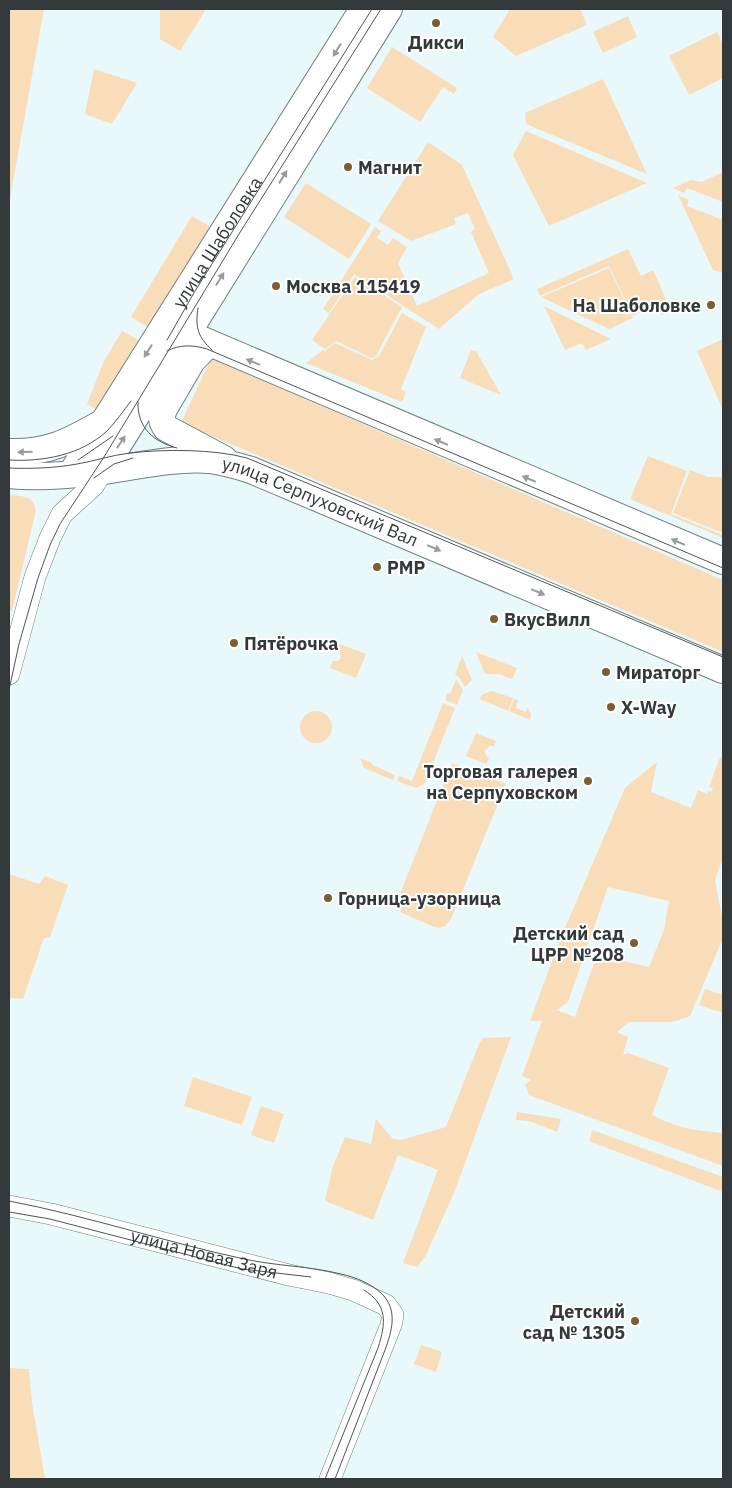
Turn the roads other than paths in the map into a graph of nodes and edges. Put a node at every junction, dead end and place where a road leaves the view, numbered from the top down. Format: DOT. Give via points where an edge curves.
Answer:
graph roads {
  1 [pos="363,9"];
  2 [pos="389,9"];
  3 [pos="187,334"];
  4 [pos="103,423"];
  5 [pos="56,446"];
  6 [pos="9,452"];
  7 [pos="236,465"];
  8 [pos="85,468"];
  9 [pos="9,476"];
  10 [pos="62,514"];
  11 [pos="723,561"];
  12 [pos="723,670"];
  13 [pos="9,674"];
  14 [pos="9,1206"];
  15 [pos="330,1479"];
  1 -- 3 [label="main road, улица Шаболовка, one-way"];
  3 -- 2 [label="main road, улица Шаболовка, one-way"];
  3 -- 4 [label="main road, улица Шаболовка, one-way"];
  3 -- 7 [label="main road" via="192,361 164,409 162,422 178,435"];
  8 -- 3 [label="main road, улица Шаболовка, one-way"];
  11 -- 3 [label="main road, one-way"];
  4 -- 5 [label="main road"];
  4 -- 8 [label="main road, улица Шаболовка"];
  5 -- 6 [label="main road, one-way" via="39,451"];
  5 -- 8 [label="street"];
  7 -- 8 [label="main road, улица Серпуховский Вал" via="192,460"];
  7 -- 12 [label="main road, улица Серпуховский Вал, one-way"];
  8 -- 9 [label="main road, улица Серпуховский Вал" via="34,477"];
  8 -- 10 [label="street"];
  8 -- 10 [label="street" via="94,484"];
  10 -- 13 [label="street" via="35,577"];
  14 -- 15 [label="street, улица Новая Заря" via="329,1283 386,1305 393,1315 387,1337"];
}
